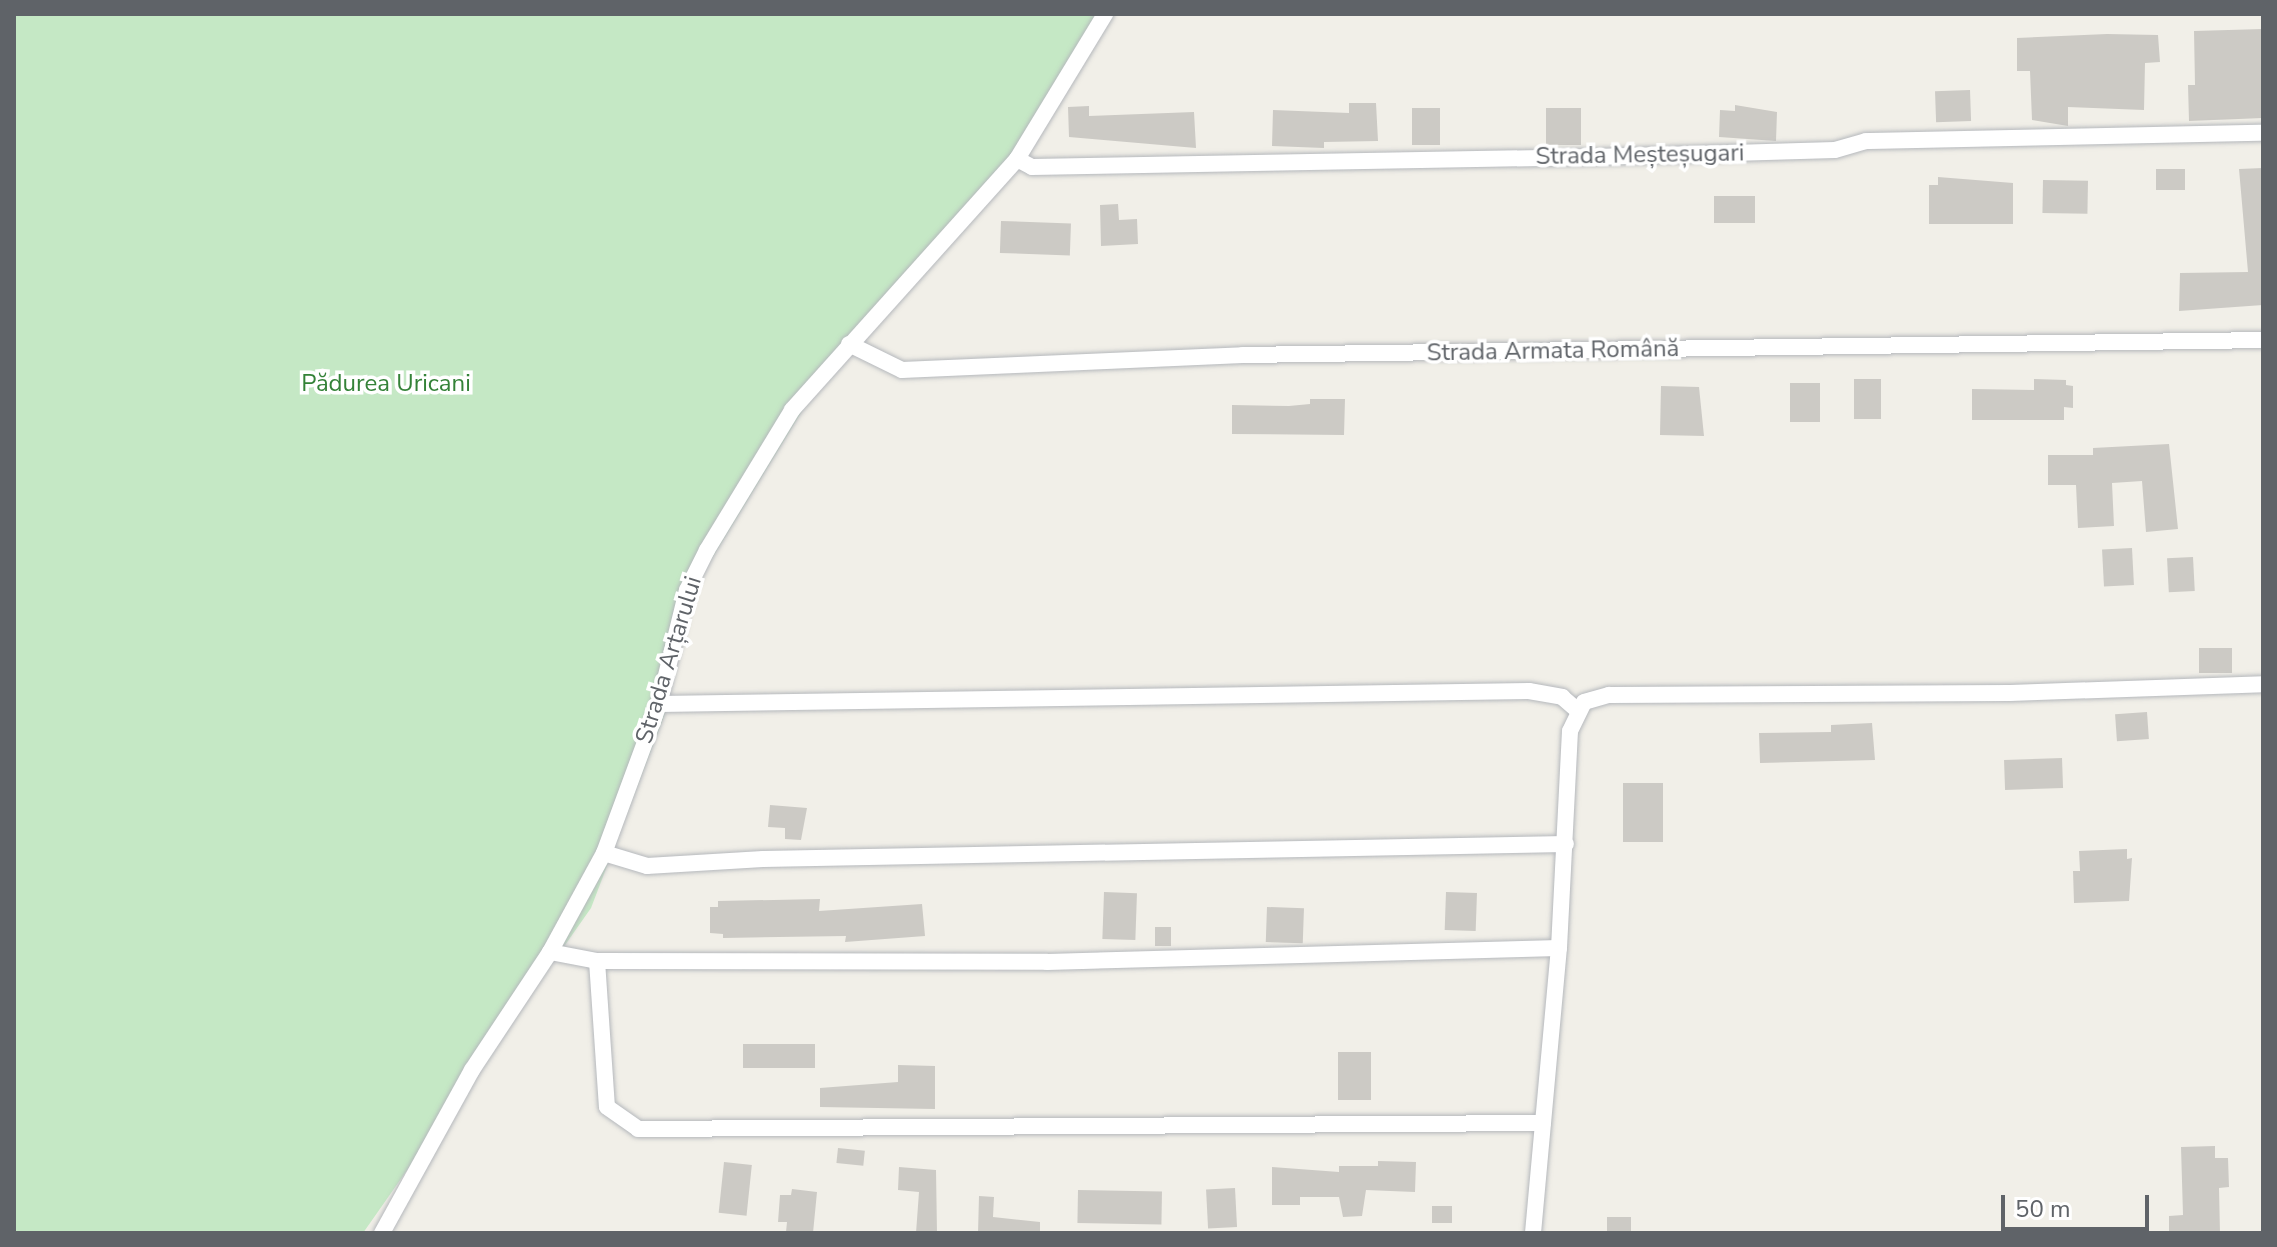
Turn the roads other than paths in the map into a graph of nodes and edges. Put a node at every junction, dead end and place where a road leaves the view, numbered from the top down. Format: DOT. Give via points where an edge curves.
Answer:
graph roads {
  1 [pos="1105,14"];
  2 [pos="2263,133"];
  3 [pos="1017,159"];
  4 [pos="2263,340"];
  5 [pos="849,344"];
  6 [pos="2263,684"];
  7 [pos="659,704"];
  8 [pos="1576,709"];
  9 [pos="1566,844"];
  10 [pos="604,853"];
  11 [pos="1559,948"];
  12 [pos="550,952"];
  13 [pos="597,961"];
  14 [pos="1543,1123"];
  15 [pos="382,1233"];
  16 [pos="1533,1233"];
  1 -- 3 [label="street, Strada Arțarului"];
  2 -- 3 [label="street, Strada Meșteșugari" via="1866,141 1835,150 1579,157 1032,167"];
  3 -- 5 [label="street, Strada Arțarului"];
  4 -- 5 [label="street, Strada Armata Română" via="1243,355 902,370"];
  5 -- 7 [label="street, Strada Arțarului" via="792,410 697,568"];
  6 -- 8 [label="street" via="2010,693 1609,695 1594,697"];
  7 -- 8 [label="street" via="1529,691 1562,697"];
  7 -- 10 [label="street, Strada Arțarului"];
  8 -- 9 [label="street" via="1570,731"];
  9 -- 10 [label="street" via="647,866"];
  9 -- 11 [label="street"];
  10 -- 12 [label="street, Strada Arțarului"];
  11 -- 13 [label="street" via="1047,962"];
  11 -- 14 [label="street"];
  12 -- 13 [label="street"];
  12 -- 15 [label="street, Strada Arțarului" via="472,1070"];
  13 -- 14 [label="street" via="607,1107 638,1129"];
  14 -- 16 [label="street"];
}
